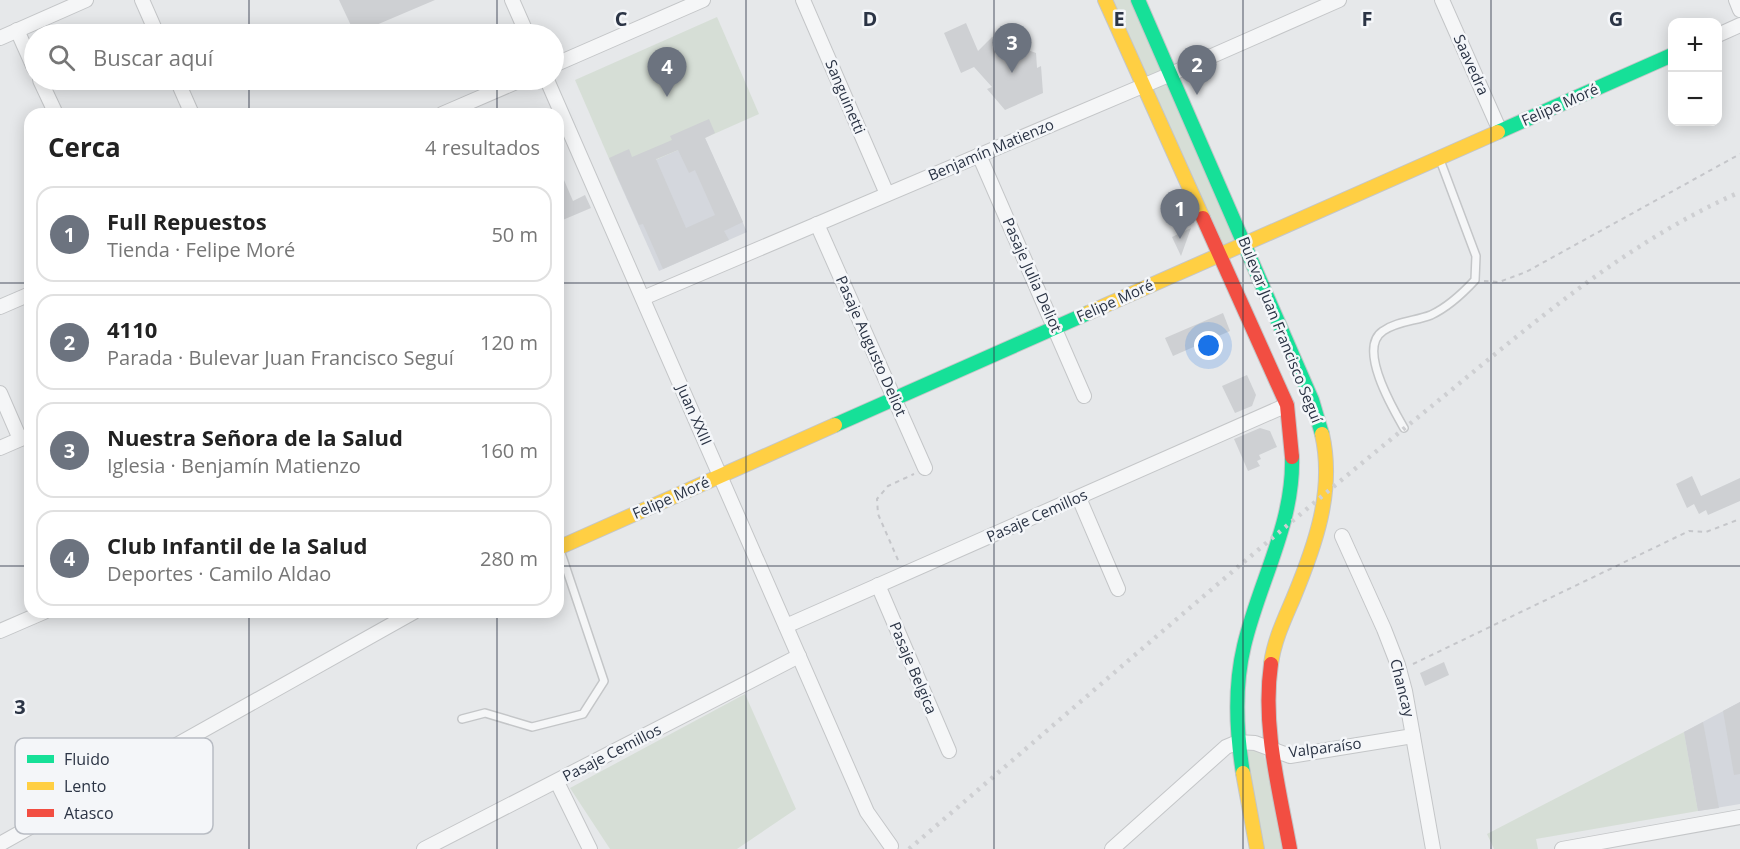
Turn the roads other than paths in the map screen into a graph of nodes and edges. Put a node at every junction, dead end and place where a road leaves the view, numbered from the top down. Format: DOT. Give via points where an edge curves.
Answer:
graph roads {
  1 [pos="86,0"];
  2 [pos="142,0"];
  3 [pos="512,0"];
  4 [pos="703,0"];
  5 [pos="803,0"];
  6 [pos="1105,0"];
  7 [pos="1138,0"];
  8 [pos="1339,0"];
  9 [pos="1442,0"];
  10 [pos="1736,0"];
  11 [pos="1740,10"];
  12 [pos="31,24"];
  13 [pos="153,24"];
  14 [pos="523,24"];
  15 [pos="1740,25"];
  16 [pos="24,27"];
  17 [pos="17,30"];
  18 [pos="1722,33"];
  19 [pos="0,38"];
  20 [pos="24,46"];
  21 [pos="1668,57"];
  22 [pos="564,61"];
  23 [pos="1171,74"];
  24 [pos="1144,85"];
  25 [pos="45,90"];
  26 [pos="181,90"];
  27 [pos="498,90"];
  28 [pos="551,90"];
  29 [pos="53,108"];
  30 [pos="189,108"];
  31 [pos="456,108"];
  32 [pos="559,108"];
  33 [pos="564,119"];
  34 [pos="1500,131"];
  35 [pos="980,155"];
  36 [pos="1439,158"];
  37 [pos="887,194"];
  38 [pos="817,224"];
  39 [pos="1245,243"];
  40 [pos="1220,254"];
  41 [pos="24,297"];
  42 [pos="643,298"];
  43 [pos="0,308"];
  44 [pos="1055,327"];
  45 [pos="0,393"];
  46 [pos="1084,396"];
  47 [pos="894,399"];
  48 [pos="1287,405"];
  49 [pos="1404,428"];
  50 [pos="24,435"];
  51 [pos="24,437"];
  52 [pos="0,448"];
  53 [pos="925,468"];
  54 [pos="720,476"];
  55 [pos="1079,498"];
  56 [pos="1342,536"];
  57 [pos="564,546"];
  58 [pos="564,563"];
  59 [pos="878,585"];
  60 [pos="1118,589"];
  61 [pos="30,618"];
  62 [pos="401,618"];
  63 [pos="786,626"];
  64 [pos="0,631"];
  65 [pos="799,656"];
  66 [pos="462,719"];
  67 [pos="1413,736"];
  68 [pos="188,738"];
  69 [pos="1238,742"];
  70 [pos="1272,750"];
  71 [pos="949,751"];
  72 [pos="557,782"];
  73 [pos="1740,818"];
  74 [pos="18,834"];
  75 [pos="0,844"];
  76 [pos="891,846"];
  77 [pos="1114,848"];
  78 [pos="424,849"];
  79 [pos="590,849"];
  80 [pos="1257,849"];
  81 [pos="1290,849"];
  82 [pos="1433,849"];
  83 [pos="1562,849"];
  1 -- 12 [label="street"];
  2 -- 13 [label="street"];
  3 -- 14 [label="street"];
  4 -- 22 [label="street"];
  5 -- 37 [label="street, Sanguinetti"];
  6 -- 24 [label="main road, Bulevar Juan Francisco Seguí"];
  7 -- 23 [label="main road, Bulevar Juan Francisco Seguí"];
  8 -- 23 [label="street, Benjamín Matienzo"];
  9 -- 34 [label="street, Saavedra"];
  10 -- 11 [label="street"];
  15 -- 18 [label="street"];
  16 -- 17 [label="street"];
  17 -- 19 [label="street"];
  17 -- 20 [label="street"];
  21 -- 34 [label="main road, Felipe Moré"];
  23 -- 24 [label="street, Benjamín Matienzo"];
  23 -- 39 [label="main road, Bulevar Juan Francisco Seguí"];
  24 -- 35 [label="street, Benjamín Matienzo"];
  24 -- 40 [label="main road, Bulevar Juan Francisco Seguí"];
  25 -- 29 [label="street"];
  26 -- 30 [label="street"];
  27 -- 31 [label="street"];
  28 -- 32 [label="street, Juan XXIII"];
  33 -- 42 [label="street, Juan XXIII"];
  34 -- 36 [label="main road, Felipe Moré"];
  35 -- 37 [label="street, Benjamín Matienzo"];
  35 -- 44 [label="street, Pasaje Julia Deliot"];
  36 -- 39 [label="main road, Felipe Moré"];
  36 -- 49 [label="lane" via="1476,256 1475,280 1432,314 1383,331 1376,338 1372,348 1377,368 1388,401"];
  37 -- 38 [label="street, Benjamín Matienzo"];
  38 -- 42 [label="street, Benjamín Matienzo"];
  38 -- 47 [label="street, Pasaje Augusto Deliot"];
  39 -- 40 [label="main road, Felipe Moré"];
  39 -- 70 [label="main road, Bulevar Juan Francisco Seguí" via="1312,400 1325,449 1327,474 1318,525 1273,652 1268,694"];
  40 -- 44 [label="main road, Felipe Moré"];
  40 -- 48 [label="main road, Bulevar Juan Francisco Seguí"];
  41 -- 43 [label="street"];
  42 -- 54 [label="street, Juan XXIII"];
  44 -- 46 [label="street, Pasaje Julia Deliot"];
  44 -- 47 [label="main road, Felipe Moré"];
  45 -- 50 [label="street"];
  47 -- 53 [label="street, Pasaje Augusto Deliot"];
  47 -- 54 [label="main road, Felipe Moré"];
  48 -- 55 [label="street, Pasaje Cemillos"];
  48 -- 69 [label="main road, Bulevar Juan Francisco Seguí" via="1291,485 1272,564 1252,613 1239,665"];
  51 -- 52 [label="street"];
  54 -- 57 [label="main road, Felipe Moré"];
  54 -- 63 [label="street, Juan XXIII"];
  55 -- 59 [label="street, Pasaje Cemillos"];
  55 -- 60 [label="street"];
  56 -- 67 [label="street, Chancay" via="1398,665"];
  58 -- 66 [label="lane" via="604,681 583,714 532,727 485,713"];
  59 -- 63 [label="street, Pasaje Cemillos"];
  59 -- 71 [label="street, Pasaje Belgica"];
  61 -- 64 [label="street"];
  62 -- 68 [label="street"];
  63 -- 65 [label="street, Juan XXIII"];
  65 -- 72 [label="street, Pasaje Cemillos"];
  65 -- 76 [label="street, Juan XXIII" via="867,812"];
  67 -- 70 [label="street, Valparaíso" via="1290,756"];
  67 -- 82 [label="street, Chancay"];
  69 -- 70 [label="street, Valparaíso"];
  69 -- 77 [label="street" via="1226,747"];
  69 -- 80 [label="main road, Bulevar Juan Francisco Seguí"];
  70 -- 81 [label="main road, Bulevar Juan Francisco Seguí"];
  72 -- 78 [label="street, Pasaje Cemillos"];
  72 -- 79 [label="street"];
  73 -- 83 [label="street"];
  74 -- 75 [label="street"];
}
